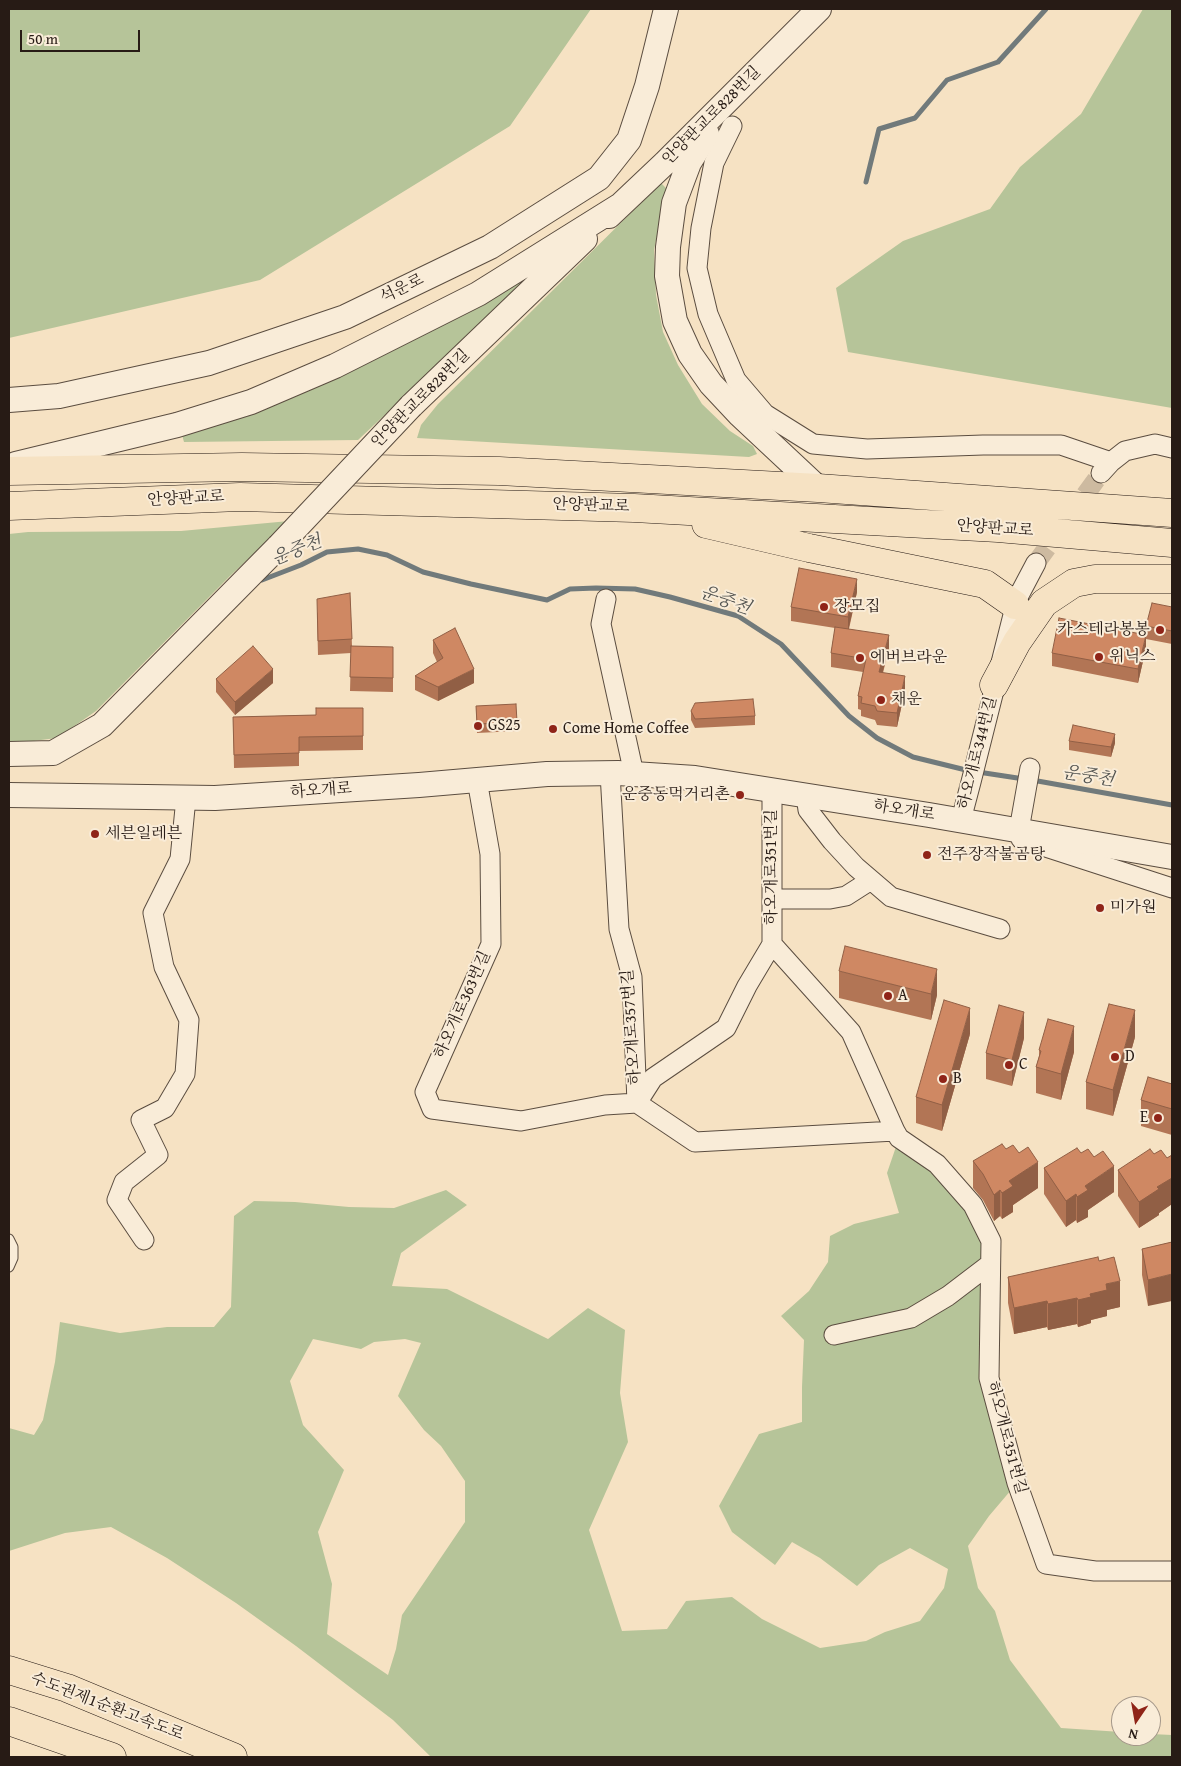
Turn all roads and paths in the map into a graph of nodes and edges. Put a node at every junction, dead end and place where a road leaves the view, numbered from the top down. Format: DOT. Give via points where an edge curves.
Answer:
graph roads {
  1 [pos="666,9"];
  2 [pos="819,9"];
  3 [pos="727,116"];
  4 [pos="619,206"];
  5 [pos="9,400"];
  6 [pos="1172,448"];
  7 [pos="9,466"];
  8 [pos="9,471"];
  9 [pos="818,488"];
  10 [pos="9,506"];
  11 [pos="45,506"];
  12 [pos="634,508"];
  13 [pos="1172,513"];
  14 [pos="9,518"];
  15 [pos="1172,543"];
  16 [pos="1036,563"];
  17 [pos="1172,579"];
  18 [pos="606,599"];
  19 [pos="1015,605"];
  20 [pos="994,685"];
  21 [pos="9,754"];
  22 [pos="1030,768"];
  23 [pos="610,773"];
  24 [pos="634,774"];
  25 [pos="477,780"];
  26 [pos="772,790"];
  27 [pos="9,795"];
  28 [pos="806,795"];
  29 [pos="186,798"];
  30 [pos="961,820"];
  31 [pos="1019,830"];
  32 [pos="1172,857"];
  33 [pos="871,880"];
  34 [pos="1172,888"];
  35 [pos="772,899"];
  36 [pos="1000,929"];
  37 [pos="772,944"];
  38 [pos="638,1103"];
  39 [pos="432,1109"];
  40 [pos="895,1130"];
  41 [pos="9,1239"];
  42 [pos="144,1240"];
  43 [pos="990,1264"];
  44 [pos="9,1267"];
  45 [pos="834,1335"];
  46 [pos="1172,1571"];
  47 [pos="9,1670"];
  48 [pos="9,1721"];
  49 [pos="112,1757"];
  50 [pos="233,1757"];
  1 -- 5 [label="street, 석운로" via="629,140 599,178 490,247 345,317 210,364 59,396"];
  2 -- 3 [label="street, 안양판교로828번길"];
  3 -- 4 [label="street, 안양판교로828번길"];
  3 -- 6 [label="street" via="714,163 696,268 708,314 736,380 765,414 813,444 867,449 1061,445 1106,467 1125,451 1155,444"];
  3 -- 9 [label="street" via="707,136 690,163 674,202 667,276 675,321 690,354 711,384"];
  4 -- 7 [label="street" via="478,294 335,366 251,402 178,426"];
  4 -- 21 [label="street, 안양판교로828번길, bridge" via="411,406 279,546 102,725 53,753"];
  8 -- 9 [label="main road, 안양판교로" via="242,467 489,471"];
  9 -- 13 [label="main road, 안양판교로"];
  10 -- 11 [label="main road, 안양판교로"];
  11 -- 12 [label="main road, 안양판교로" via="240,497"];
  11 -- 14 [label="main road"];
  12 -- 15 [label="main road, 안양판교로" via="998,528"];
  12 -- 19 [label="main road" via="984,584"];
  16 -- 19 [label="street, 하오개로344번길"];
  17 -- 20 [label="main road" via="1096,579 1074,583 1044,603 1017,642"];
  18 -- 24 [label="street" via="601,624"];
  19 -- 20 [label="street, 하오개로344번길"];
  20 -- 30 [label="street, 하오개로344번길"];
  22 -- 31 [label="street"];
  23 -- 24 [label="street, 하오개로"];
  23 -- 25 [label="street, 하오개로"];
  23 -- 38 [label="street, 하오개로357번길" via="618,929 632,977"];
  24 -- 26 [label="street, 하오개로" via="695,778"];
  25 -- 29 [label="street, 하오개로"];
  25 -- 39 [label="street, 하오개로363번길" via="490,854 490,944 425,1092"];
  26 -- 28 [label="street, 하오개로"];
  26 -- 35 [label="street, 하오개로351번길"];
  27 -- 29 [label="street, 하오개로"];
  28 -- 30 [label="street, 하오개로"];
  28 -- 33 [label="street" via="808,810"];
  29 -- 42 [label="street" via="180,859 153,913 164,967 189,1020 185,1074 164,1108 142,1120 158,1155 124,1182 117,1200"];
  30 -- 31 [label="street, 하오개로"];
  30 -- 34 [label="street"];
  31 -- 32 [label="street, 하오개로"];
  33 -- 35 [label="street" via="846,896"];
  33 -- 36 [label="street" via="891,897"];
  35 -- 37 [label="street, 하오개로351번길"];
  37 -- 38 [label="street, 하오개로351번길" via="746,986 726,1028 653,1078"];
  37 -- 40 [label="street, 하오개로351번길" via="851,1032"];
  38 -- 39 [label="street, 하오개로357번길" via="605,1105 521,1121"];
  38 -- 40 [label="street" via="694,1142"];
  40 -- 43 [label="street, 하오개로351번길" via="899,1138 937,1164 973,1205 991,1241"];
  41 -- 44 [label="lane" via="13,1248"];
  43 -- 45 [label="street" via="912,1318"];
  43 -- 46 [label="street, 하오개로351번길" via="989,1378 1017,1483 1046,1564 1095,1572"];
  47 -- 50 [label="main road, 수도권제1순환고속도로" via="67,1688"];
  48 -- 49 [label="main road"];
}
